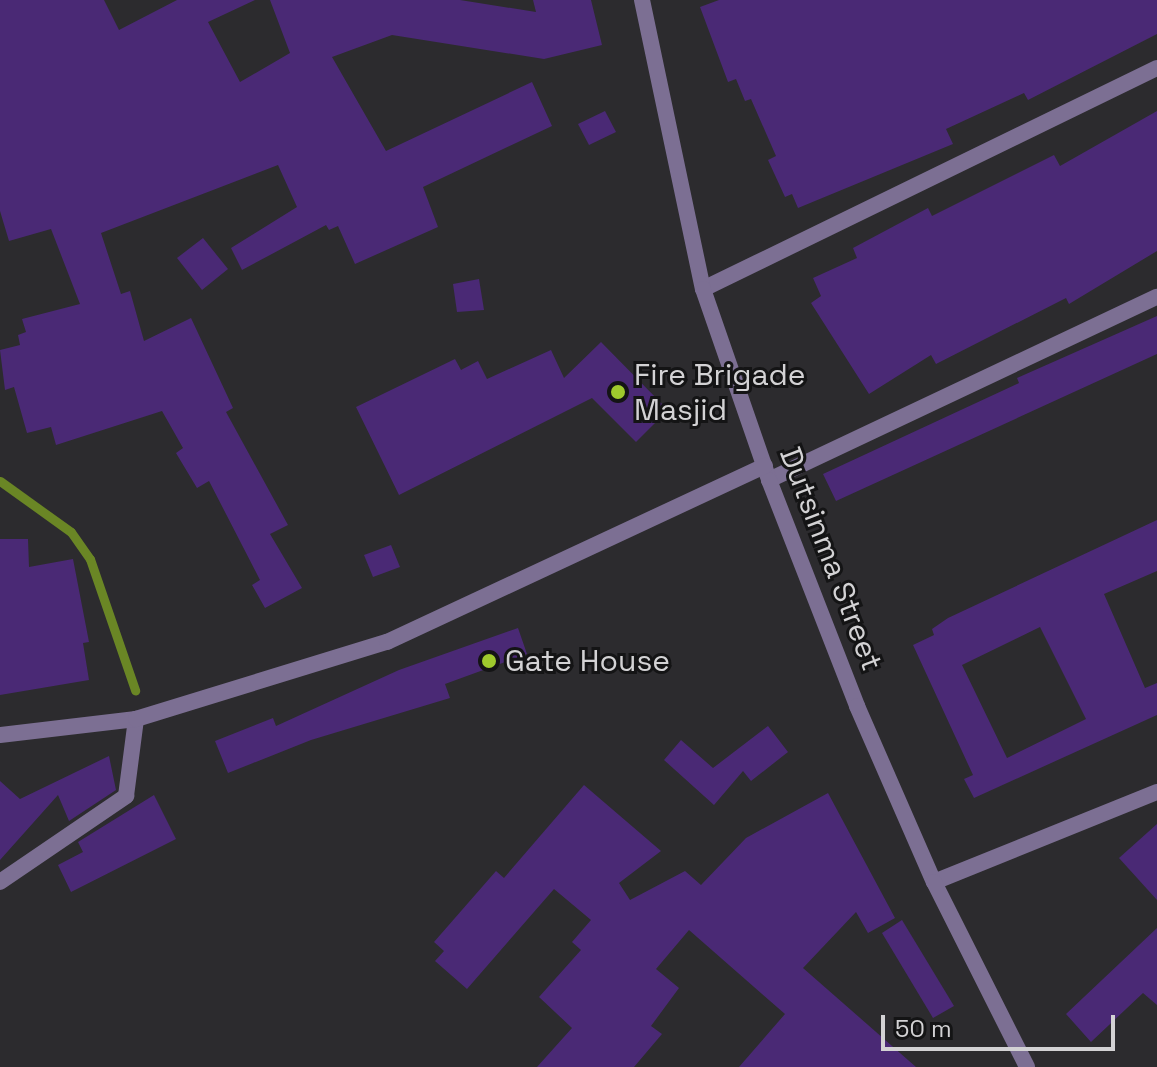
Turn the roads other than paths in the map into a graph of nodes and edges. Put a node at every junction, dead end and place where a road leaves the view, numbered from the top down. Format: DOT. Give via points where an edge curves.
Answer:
graph roads {
  1 [pos="642,0"];
  2 [pos="1157,68"];
  3 [pos="703,289"];
  4 [pos="1157,297"];
  5 [pos="767,473"];
  6 [pos="136,719"];
  7 [pos="0,735"];
  8 [pos="1157,792"];
  9 [pos="0,882"];
  10 [pos="934,882"];
  11 [pos="1027,1067"];
  1 -- 3 [label="street, Dutsinma Street"];
  2 -- 3 [label="street"];
  3 -- 5 [label="street, Dutsinma Street"];
  4 -- 5 [label="street"];
  5 -- 6 [label="street" via="387,642"];
  5 -- 10 [label="street, Dutsinma Street" via="857,706"];
  6 -- 7 [label="street"];
  6 -- 9 [label="street" via="126,796"];
  8 -- 10 [label="street"];
  10 -- 11 [label="street, Dutsinma Street"];
}
